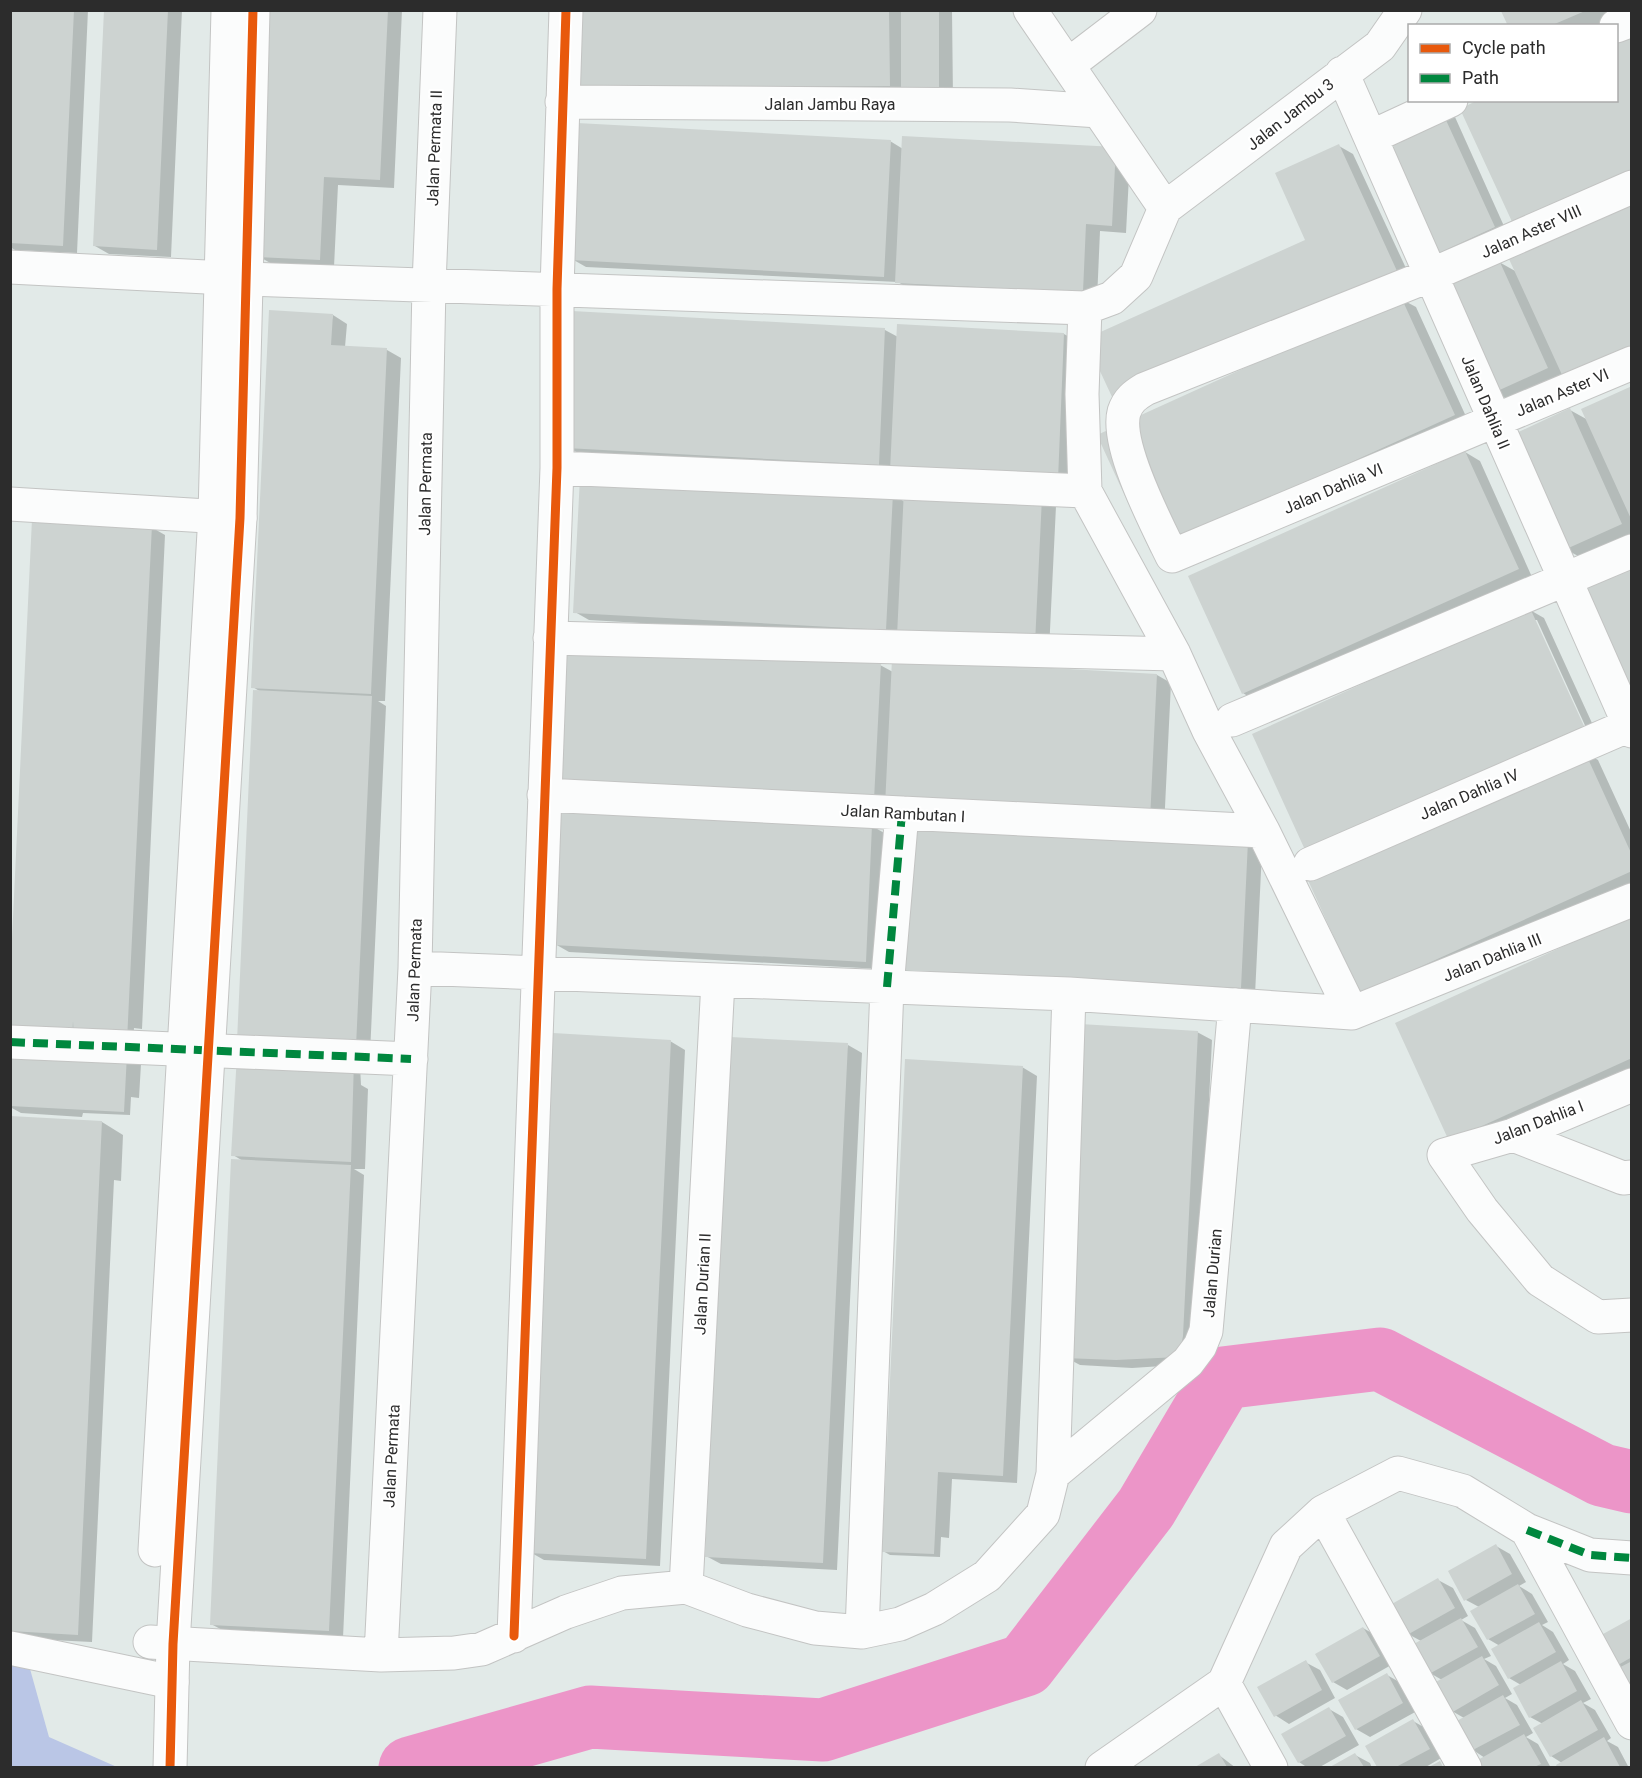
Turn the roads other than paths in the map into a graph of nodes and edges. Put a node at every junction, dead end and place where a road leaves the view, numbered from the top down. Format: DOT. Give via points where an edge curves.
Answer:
graph roads {
  1 [pos="228,10"];
  2 [pos="253,10"];
  3 [pos="440,10"];
  4 [pos="566,10"];
  5 [pos="1030,10"];
  6 [pos="1140,10"];
  7 [pos="1405,10"];
  8 [pos="1632,20"];
  9 [pos="1618,26"];
  10 [pos="1068,65"];
  11 [pos="1342,73"];
  12 [pos="562,102"];
  13 [pos="1447,102"];
  14 [pos="1099,111"];
  15 [pos="1371,136"];
  16 [pos="1632,187"];
  17 [pos="1165,208"];
  18 [pos="10,267"];
  19 [pos="1431,275"];
  20 [pos="235,278"];
  21 [pos="429,285"];
  22 [pos="557,289"];
  23 [pos="1085,308"];
  24 [pos="1632,363"];
  25 [pos="1493,420"];
  26 [pos="557,468"];
  27 [pos="1085,491"];
  28 [pos="10,504"];
  29 [pos="227,517"];
  30 [pos="1632,551"];
  31 [pos="1172,556"];
  32 [pos="1565,580"];
  33 [pos="550,638"];
  34 [pos="1174,654"];
  35 [pos="1232,720"];
  36 [pos="1631,726"];
  37 [pos="544,795"];
  38 [pos="902,813"];
  39 [pos="1263,831"];
  40 [pos="1310,864"];
  41 [pos="1632,900"];
  42 [pos="415,968"];
  43 [pos="537,973"];
  44 [pos="718,981"];
  45 [pos="886,987"];
  46 [pos="1069,994"];
  47 [pos="1235,1005"];
  48 [pos="1352,1013"];
  49 [pos="10,1042"];
  50 [pos="196,1048"];
  51 [pos="411,1059"];
  52 [pos="1632,1085"];
  53 [pos="1513,1135"];
  54 [pos="1632,1177"];
  55 [pos="1632,1315"];
  56 [pos="1053,1474"];
  57 [pos="1323,1512"];
  58 [pos="1527,1530"];
  59 [pos="1632,1558"];
  60 [pos="686,1587"];
  61 [pos="862,1632"];
  62 [pos="514,1636"];
  63 [pos="161,1643"];
  64 [pos="10,1648"];
  65 [pos="381,1655"];
  66 [pos="161,1680"];
  67 [pos="1224,1683"];
  68 [pos="1632,1723"];
  69 [pos="149,1767"];
  70 [pos="170,1767"];
  71 [pos="1102,1767"];
  72 [pos="1271,1767"];
  73 [pos="1465,1767"];
  1 -- 20 [label="street"];
  2 -- 20 [label="street"];
  3 -- 21 [label="street, Jalan Permata II"];
  4 -- 12 [label="street"];
  5 -- 10 [label="street"];
  6 -- 10 [label="street"];
  7 -- 11 [label="street, Jalan Jambu 3" via="1380,46"];
  8 -- 9 [label="street"];
  10 -- 14 [label="street"];
  11 -- 15 [label="street, Jalan Dahlia II"];
  11 -- 17 [label="street, Jalan Jambu 3"];
  12 -- 14 [label="street, Jalan Jambu Raya" via="1010,105"];
  12 -- 22 [label="street"];
  13 -- 15 [label="street"];
  14 -- 17 [label="street"];
  15 -- 19 [label="street, Jalan Dahlia II"];
  16 -- 19 [label="street, Jalan Aster VIII"];
  17 -- 23 [label="street" via="1136,276 1112,298"];
  18 -- 20 [label="street"];
  19 -- 25 [label="street, Jalan Dahlia II"];
  19 -- 31 [label="street, Jalan Aster VIII" via="1145,389 1131,398 1122,432 1144,498"];
  20 -- 21 [label="street"];
  20 -- 29 [label="street"];
  21 -- 22 [label="street"];
  21 -- 42 [label="street, Jalan Permata"];
  22 -- 23 [label="street"];
  22 -- 26 [label="street"];
  23 -- 27 [label="street"];
  24 -- 25 [label="street, Jalan Aster VI"];
  25 -- 31 [label="street, Jalan Dahlia VI"];
  25 -- 32 [label="street, Jalan Dahlia II"];
  26 -- 27 [label="street"];
  26 -- 33 [label="street"];
  27 -- 34 [label="street"];
  28 -- 29 [label="street"];
  29 -- 50 [label="street"];
  30 -- 32 [label="street"];
  32 -- 35 [label="street"];
  32 -- 36 [label="street, Jalan Dahlia II"];
  33 -- 34 [label="street"];
  33 -- 37 [label="street"];
  34 -- 39 [label="street" via="1209,731"];
  36 -- 40 [label="street, Jalan Dahlia IV"];
  37 -- 38 [label="street, Jalan Rambutan I"];
  37 -- 43 [label="street"];
  38 -- 39 [label="street, Jalan Rambutan I"];
  38 -- 45 [label="street"];
  39 -- 48 [label="street"];
  41 -- 48 [label="street, Jalan Dahlia III"];
  42 -- 43 [label="street"];
  42 -- 51 [label="street, Jalan Permata"];
  43 -- 44 [label="street"];
  43 -- 62 [label="street"];
  44 -- 45 [label="street"];
  44 -- 60 [label="street, Jalan Durian II"];
  45 -- 46 [label="street"];
  45 -- 61 [label="street"];
  46 -- 47 [label="street"];
  46 -- 56 [label="street"];
  47 -- 48 [label="street"];
  47 -- 56 [label="street, Jalan Durian" via="1206,1331 1188,1362"];
  49 -- 50 [label="street"];
  50 -- 51 [label="street"];
  50 -- 63 [label="street"];
  51 -- 65 [label="street, Jalan Permata"];
  52 -- 53 [label="street, Jalan Dahlia I"];
  53 -- 54 [label="street" via="1623,1178"];
  53 -- 55 [label="street, Jalan Dahlia I" via="1444,1155 1482,1210 1540,1280 1598,1317"];
  56 -- 61 [label="street" via="1043,1514 987,1576 933,1610 900,1624"];
  57 -- 58 [label="street" via="1398,1473 1463,1491"];
  57 -- 67 [label="street" via="1286,1546"];
  57 -- 73 [label="street"];
  58 -- 59 [label="street" via="1590,1555"];
  58 -- 68 [label="street"];
  60 -- 61 [label="street" via="747,1610 815,1628"];
  60 -- 62 [label="street" via="622,1593 566,1612"];
  62 -- 65 [label="street" via="482,1649 454,1653"];
  63 -- 65 [label="street"];
  63 -- 66 [label="street"];
  64 -- 66 [label="street"];
  66 -- 69 [label="street"];
  66 -- 70 [label="street"];
  67 -- 71 [label="street"];
  67 -- 72 [label="street"];
}
